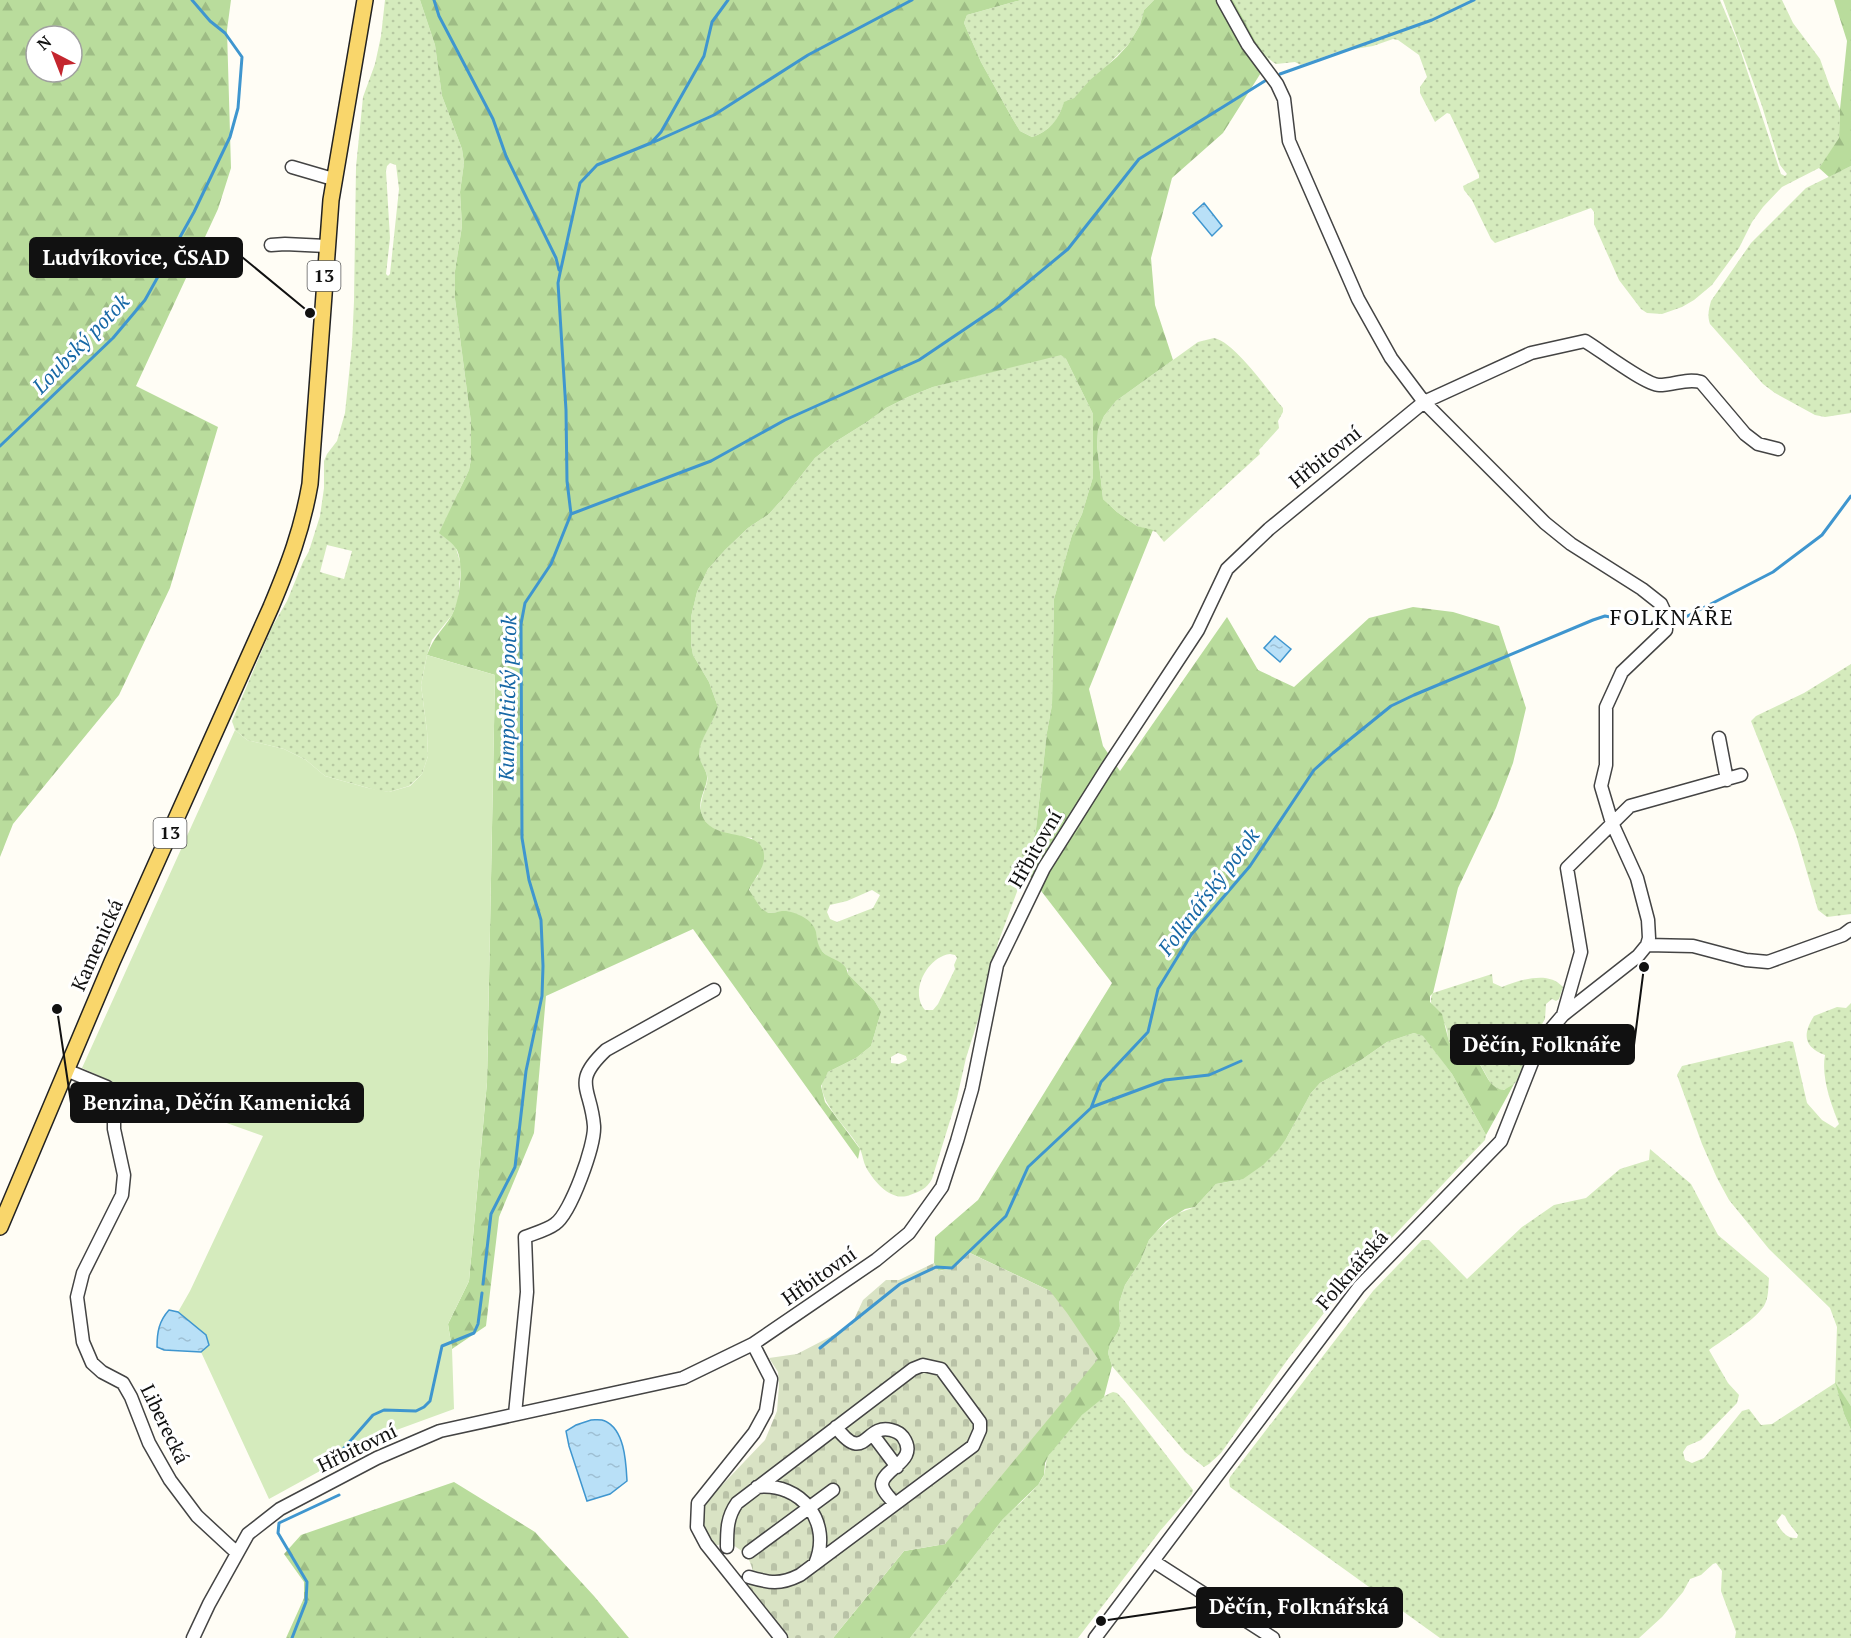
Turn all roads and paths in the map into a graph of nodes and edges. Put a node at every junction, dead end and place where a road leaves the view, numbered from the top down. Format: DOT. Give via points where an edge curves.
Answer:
graph roads {
  1 [pos="365,0"];
  2 [pos="1223,0"];
  3 [pos="292,167"];
  4 [pos="333,179"];
  5 [pos="271,245"];
  6 [pos="326,246"];
  7 [pos="1424,402"];
  8 [pos="1778,449"];
  9 [pos="1719,738"];
  10 [pos="1741,775"];
  11 [pos="1727,780"];
  12 [pos="1607,802"];
  13 [pos="1630,806"];
  14 [pos="1612,823"];
  15 [pos="1851,929"];
  16 [pos="1647,945"];
  17 [pos="714,990"];
  18 [pos="1563,1015"];
  19 [pos="66,1070"];
  20 [pos="0,1227"];
  21 [pos="753,1344"];
  22 [pos="515,1414"];
  23 [pos="836,1427"];
  24 [pos="873,1435"];
  25 [pos="897,1467"];
  26 [pos="756,1487"];
  27 [pos="833,1490"];
  28 [pos="895,1504"];
  29 [pos="809,1508"];
  30 [pos="727,1547"];
  31 [pos="749,1552"];
  32 [pos="237,1553"];
  33 [pos="1153,1561"];
  34 [pos="815,1564"];
  35 [pos="749,1577"];
  36 [pos="1098,1637"];
  37 [pos="193,1638"];
  38 [pos="782,1638"];
  39 [pos="1272,1638"];
  1 -- 4 [label="main road, 13"];
  2 -- 7 [label="street" via="1284,99 1289,141 1358,299 1391,358"];
  3 -- 4 [label="street"];
  4 -- 6 [label="main road, 13"];
  5 -- 6 [label="street"];
  6 -- 19 [label="main road, Kamenická / 13" via="310,484 294,553"];
  7 -- 8 [label="street, Hřbitovní" via="1532,353 1585,341 1657,386 1692,379 1701,382 1745,434 1758,444"];
  7 -- 12 [label="street" via="1545,523 1661,604 1666,630 1622,672 1606,707 1606,765 1601,786"];
  7 -- 21 [label="street, Hřbitovní" via="1269,528 1227,570 1198,630 1044,868 997,965 972,1089 942,1187 909,1233"];
  9 -- 11 [label="street"];
  10 -- 11 [label="street"];
  11 -- 13 [label="street"];
  12 -- 13 [label="street"];
  12 -- 14 [label="street"];
  13 -- 14 [label="street"];
  14 -- 16 [label="street" via="1637,878 1648,920"];
  14 -- 18 [label="street" via="1567,868 1581,952"];
  15 -- 16 [label="street" via="1768,962 1693,946"];
  16 -- 18 [label="street, Folknářská"];
  17 -- 22 [label="street" via="606,1050 592,1064 585,1079 594,1126 593,1143 576,1190 565,1214 555,1224 525,1237 527,1292"];
  18 -- 33 [label="street, Folknářská" via="1540,1042 1501,1141 1359,1287"];
  19 -- 20 [label="main road, Kamenická / 13"];
  19 -- 32 [label="street, Liberecká" via="107,1087 114,1107 114,1130 124,1175 122,1196 83,1273 77,1297 83,1342 92,1363 123,1383 170,1480 197,1516"];
  21 -- 22 [label="street, Hřbitovní" via="683,1378"];
  21 -- 38 [label="street" via="771,1379 766,1411 698,1503 697,1527 706,1544"];
  22 -- 32 [label="street, Hřbitovní" via="440,1431 377,1458 280,1509 248,1534"];
  23 -- 24 [label="street" via="854,1444"];
  23 -- 26 [label="street"];
  23 -- 28 [label="street" via="913,1369 923,1365 941,1369 980,1422 980,1431 973,1446"];
  24 -- 25 [label="street"];
  24 -- 25 [label="street" via="886,1429 903,1437 907,1450"];
  25 -- 28 [label="street" via="882,1484"];
  26 -- 29 [label="street" via="786,1490"];
  26 -- 30 [label="street" via="731,1512"];
  27 -- 29 [label="street"];
  28 -- 34 [label="street"];
  29 -- 31 [label="street"];
  29 -- 34 [label="street" via="820,1532"];
  32 -- 37 [label="street"];
  33 -- 36 [label="street, Folknářská"];
  33 -- 39 [label="street"];
  34 -- 35 [label="street" via="788,1581 768,1582"];
}
